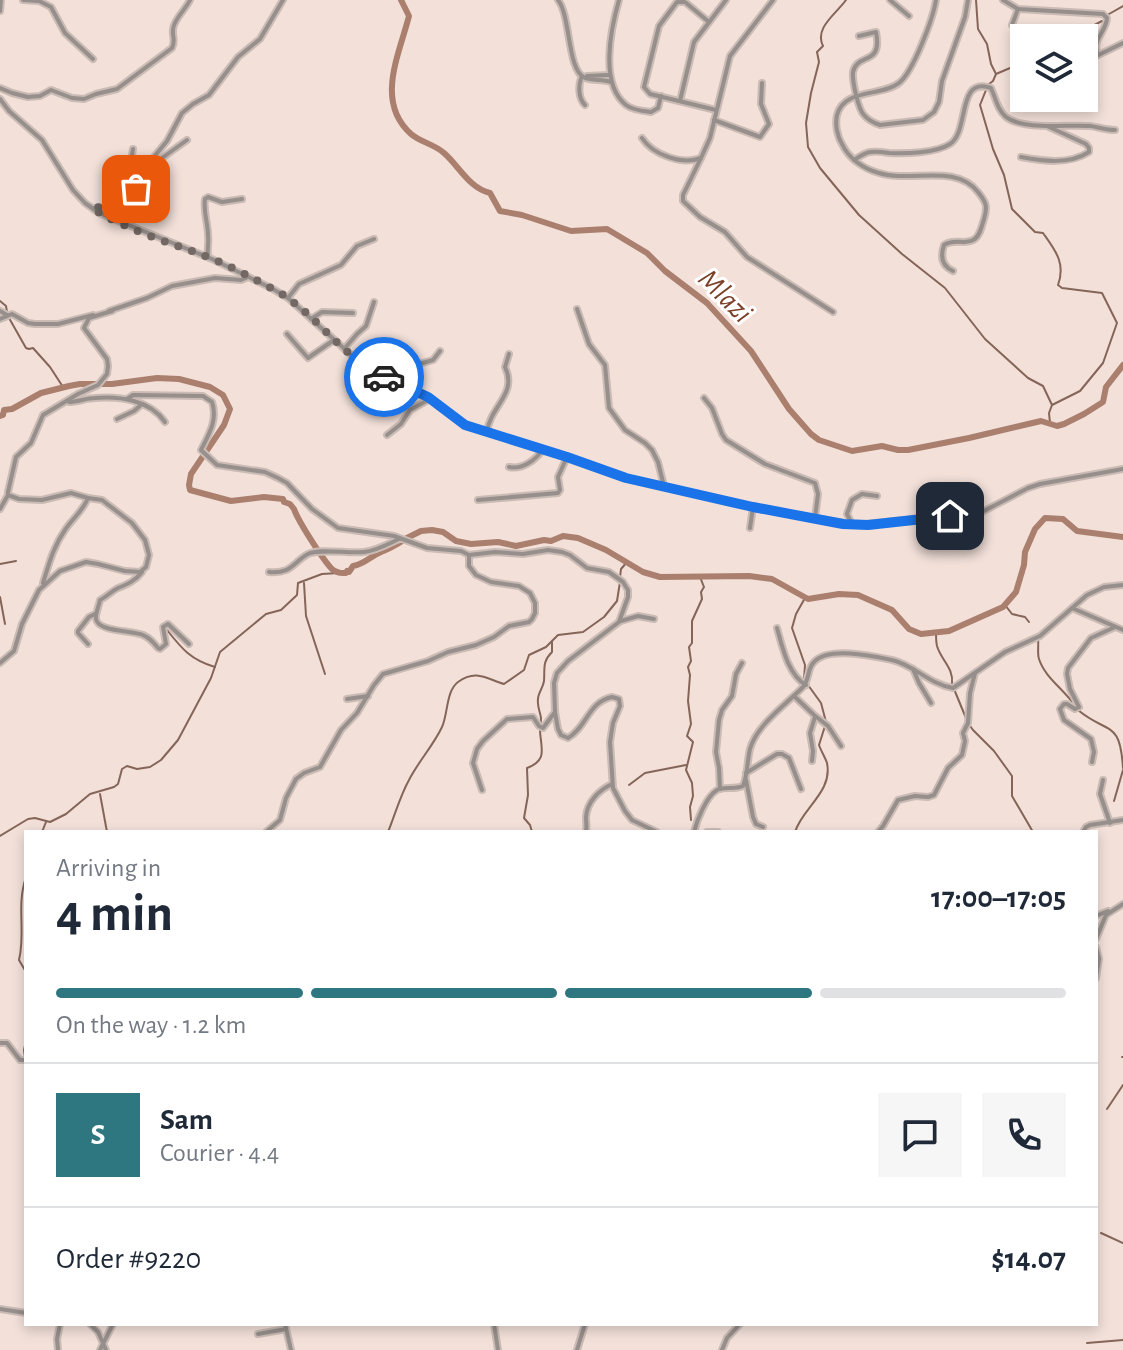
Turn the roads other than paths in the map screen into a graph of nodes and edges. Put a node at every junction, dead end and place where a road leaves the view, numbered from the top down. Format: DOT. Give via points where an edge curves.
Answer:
graph roads {
  1 [pos="1,0"];
  2 [pos="23,0"];
  3 [pos="190,0"];
  4 [pos="283,0"];
  5 [pos="558,0"];
  6 [pos="619,0"];
  7 [pos="726,0"];
  8 [pos="773,0"];
  9 [pos="890,0"];
  10 [pos="936,0"];
  11 [pos="968,0"];
  12 [pos="1003,0"];
  13 [pos="1018,9"];
  14 [pos="0,11"];
  15 [pos="909,16"];
  16 [pos="709,22"];
  17 [pos="1012,24"];
  18 [pos="859,36"];
  19 [pos="1098,37"];
  20 [pos="1123,43"];
  21 [pos="1098,55"];
  22 [pos="93,59"];
  23 [pos="609,75"];
  24 [pos="584,77"];
  25 [pos="611,82"];
  26 [pos="762,83"];
  27 [pos="0,88"];
  28 [pos="661,96"];
  29 [pos="857,96"];
  30 [pos="0,99"];
  31 [pos="680,101"];
  32 [pos="585,105"];
  33 [pos="716,110"];
  34 [pos="714,120"];
  35 [pos="1045,125"];
  36 [pos="1115,130"];
  37 [pos="642,138"];
  38 [pos="187,140"];
  39 [pos="133,149"];
  40 [pos="1021,157"];
  41 [pos="701,158"];
  42 [pos="854,160"];
  43 [pos="147,166"];
  44 [pos="139,179"];
  45 [pos="242,199"];
  46 [pos="92,208"];
  47 [pos="374,239"];
  48 [pos="208,257"];
  49 [pos="953,271"];
  50 [pos="248,277"];
  51 [pos="288,298"];
  52 [pos="374,302"];
  53 [pos="577,309"];
  54 [pos="0,311"];
  55 [pos="112,311"];
  56 [pos="833,312"];
  57 [pos="353,313"];
  58 [pos="7,315"];
  59 [pos="0,319"];
  60 [pos="311,319"];
  61 [pos="72,320"];
  62 [pos="84,326"];
  63 [pos="287,334"];
  64 [pos="334,340"];
  65 [pos="344,349"];
  66 [pos="440,351"];
  67 [pos="509,354"];
  68 [pos="390,380"];
  69 [pos="704,398"];
  70 [pos="127,399"];
  71 [pos="430,399"];
  72 [pos="67,402"];
  73 [pos="142,404"];
  74 [pos="117,419"];
  75 [pos="165,422"];
  76 [pos="487,432"];
  77 [pos="387,435"];
  78 [pos="543,449"];
  79 [pos="567,457"];
  80 [pos="509,467"];
  81 [pos="1123,469"];
  82 [pos="664,486"];
  83 [pos="8,495"];
  84 [pos="877,496"];
  85 [pos="88,498"];
  86 [pos="478,500"];
  87 [pos="753,507"];
  88 [pos="0,509"];
  89 [pos="815,518"];
  90 [pos="852,524"];
  91 [pos="750,528"];
  92 [pos="401,538"];
  93 [pos="469,555"];
  94 [pos="143,570"];
  95 [pos="269,572"];
  96 [pos="1123,585"];
  97 [pos="42,587"];
  98 [pos="1072,608"];
  99 [pos="97,613"];
  100 [pos="654,619"];
  101 [pos="619,622"];
  102 [pos="1115,627"];
  103 [pos="777,628"];
  104 [pos="1123,630"];
  105 [pos="88,644"];
  106 [pos="189,644"];
  107 [pos="0,663"];
  108 [pos="742,663"];
  109 [pos="912,667"];
  110 [pos="976,670"];
  111 [pos="806,685"];
  112 [pos="368,696"];
  113 [pos="794,696"];
  114 [pos="347,699"];
  115 [pos="931,703"];
  116 [pos="555,712"];
  117 [pos="814,715"];
  118 [pos="841,746"];
  119 [pos="812,761"];
  120 [pos="1092,762"];
  121 [pos="746,775"];
  122 [pos="1103,780"];
  123 [pos="612,784"];
  124 [pos="720,789"];
  125 [pos="801,789"];
  126 [pos="482,790"];
  127 [pos="1123,820"];
  128 [pos="1110,823"];
  129 [pos="763,827"];
  130 [pos="268,830"];
  131 [pos="586,830"];
  132 [pos="653,830"];
  133 [pos="695,830"];
  134 [pos="879,830"];
  135 [pos="1084,830"];
  136 [pos="1123,904"];
  137 [pos="1111,910"];
  138 [pos="1098,915"];
  139 [pos="1098,934"];
  140 [pos="0,1043"];
  141 [pos="24,1060"];
  142 [pos="0,1309"];
  143 [pos="24,1313"];
  144 [pos="60,1326"];
  145 [pos="92,1326"];
  146 [pos="112,1326"];
  147 [pos="285,1326"];
  148 [pos="495,1326"];
  149 [pos="584,1326"];
  150 [pos="738,1326"];
  151 [pos="258,1334"];
  152 [pos="103,1349"];
  153 [pos="58,1350"];
  154 [pos="291,1350"];
  155 [pos="498,1350"];
  156 [pos="577,1350"];
  157 [pos="722,1350"];
  1 -- 14 [label="street"];
  2 -- 22 [label="street" via="51,7 65,33"];
  3 -- 27 [label="street" via="174,25 172,48 117,89 84,99 51,90 28,97"];
  4 -- 43 [label="street" via="260,39 209,95 182,113"];
  5 -- 24 [label="street" via="578,72"];
  6 -- 23 [label="street"];
  7 -- 16 [label="street"];
  8 -- 33 [label="street" via="730,56"];
  9 -- 15 [label="street"];
  10 -- 29 [label="street" via="909,72 894,86"];
  11 -- 29 [label="street" via="939,102 929,117 875,124 864,115"];
  12 -- 13 [label="street"];
  13 -- 17 [label="street"];
  13 -- 19 [label="street" via="1103,14 1107,23"];
  16 -- 28 [label="street" via="680,1 664,17 644,87"];
  16 -- 31 [label="street" via="694,42"];
  18 -- 29 [label="street" via="876,32 878,49 853,71"];
  20 -- 21 [label="street"];
  23 -- 24 [label="street"];
  23 -- 25 [label="street"];
  24 -- 25 [label="street"];
  24 -- 32 [label="street" via="579,90"];
  25 -- 28 [label="street" via="631,108 654,112"];
  26 -- 34 [label="street" via="761,104 769,124 760,137"];
  28 -- 31 [label="street"];
  29 -- 42 [label="street" via="840,107 836,122 841,143"];
  30 -- 46 [label="street" via="42,140 67,181"];
  31 -- 33 [label="street"];
  33 -- 34 [label="street"];
  34 -- 41 [label="street"];
  35 -- 36 [label="street"];
  35 -- 40 [label="street" via="1086,144 1089,152 1051,161"];
  35 -- 42 [label="street" via="1009,119 991,88 977,86 952,143 908,153 868,152"];
  37 -- 41 [label="street" via="675,158"];
  38 -- 43 [label="street"];
  39 -- 44 [label="street"];
  41 -- 56 [label="street" via="683,201 725,232 747,257"];
  42 -- 49 [label="street" via="877,173 947,176 973,186 987,204 975,240 944,245 942,260"];
  43 -- 44 [label="street"];
  44 -- 46 [label="street" via="133,192 116,205"];
  45 -- 48 [label="street" via="205,199"];
  46 -- 48 [label="street"];
  47 -- 51 [label="street" via="357,246 341,265 299,284"];
  48 -- 50 [label="street"];
  50 -- 51 [label="street"];
  50 -- 55 [label="street" via="172,286"];
  51 -- 60 [label="street"];
  52 -- 65 [label="street" via="366,326"];
  53 -- 82 [label="street" via="589,344 605,365 609,408 625,430 652,450"];
  54 -- 58 [label="street"];
  55 -- 61 [label="street"];
  55 -- 62 [label="street" via="89,318"];
  57 -- 60 [label="street" via="322,312"];
  58 -- 59 [label="street"];
  58 -- 61 [label="street" via="32,324"];
  60 -- 64 [label="street"];
  61 -- 62 [label="street"];
  62 -- 72 [label="street" via="108,362 107,374"];
  63 -- 64 [label="street" via="308,358"];
  64 -- 65 [label="street"];
  65 -- 68 [label="street"];
  66 -- 68 [label="street" via="433,360"];
  67 -- 76 [label="street" via="509,386"];
  68 -- 71 [label="street"];
  69 -- 89 [label="street" via="726,440 765,464 815,483"];
  70 -- 72 [label="street"];
  70 -- 73 [label="street"];
  70 -- 92 [label="street" via="203,396 215,410 201,448 217,465 278,478 338,528"];
  71 -- 76 [label="street" via="457,421"];
  71 -- 77 [label="street" via="414,407"];
  72 -- 83 [label="street" via="43,415 31,443 18,454"];
  73 -- 74 [label="street"];
  73 -- 75 [label="street"];
  76 -- 78 [label="street"];
  78 -- 79 [label="street"];
  78 -- 80 [label="street" via="523,465"];
  79 -- 82 [label="street"];
  79 -- 86 [label="street" via="558,493"];
  81 -- 90 [label="street" via="1033,487 976,514"];
  82 -- 87 [label="street"];
  83 -- 85 [label="street" via="23,500 71,493"];
  83 -- 88 [label="street"];
  84 -- 90 [label="street" via="862,494 852,500 847,514"];
  85 -- 94 [label="street" via="108,503 145,540 149,553"];
  85 -- 97 [label="street" via="57,543"];
  87 -- 89 [label="street"];
  87 -- 91 [label="street"];
  89 -- 90 [label="street"];
  92 -- 93 [label="street"];
  92 -- 95 [label="street" via="363,553 308,554 288,570"];
  93 -- 101 [label="street" via="567,553 625,584 628,597"];
  93 -- 112 [label="street" via="476,575 530,593 535,603 532,619 476,645 383,674"];
  94 -- 97 [label="street" via="86,562 60,571"];
  94 -- 99 [label="street" via="101,599"];
  96 -- 98 [label="street" via="1095,590"];
  97 -- 107 [label="street" via="14,651"];
  98 -- 102 [label="street"];
  98 -- 110 [label="street" via="1040,636"];
  99 -- 105 [label="street" via="78,631"];
  99 -- 106 [label="street" via="98,625 139,633 158,648 166,644 166,624"];
  100 -- 101 [label="street" via="638,616"];
  101 -- 116 [label="street" via="558,670"];
  102 -- 104 [label="street"];
  102 -- 120 [label="street" via="1094,635 1072,661 1068,680 1079,707 1064,704 1060,709 1064,720 1091,739"];
  103 -- 111 [label="street" via="788,663"];
  108 -- 124 [label="street" via="719,720"];
  109 -- 110 [label="street" via="949,688"];
  109 -- 111 [label="street" via="837,654 814,661"];
  109 -- 115 [label="street"];
  110 -- 134 [label="street" via="962,755 952,762 935,794 898,800"];
  111 -- 113 [label="street"];
  112 -- 114 [label="street"];
  112 -- 130 [label="street" via="320,767 296,779 280,820"];
  113 -- 117 [label="street"];
  113 -- 121 [label="street" via="753,741"];
  116 -- 123 [label="street" via="560,733 568,738 600,701 619,699 610,742"];
  116 -- 126 [label="street" via="543,728 533,717 507,719 483,741 473,763"];
  117 -- 118 [label="street"];
  117 -- 119 [label="street"];
  121 -- 124 [label="street" via="741,788"];
  121 -- 125 [label="street" via="782,754 789,758"];
  121 -- 129 [label="street" via="753,817"];
  122 -- 128 [label="street" via="1100,794"];
  123 -- 131 [label="street" via="593,799"];
  123 -- 132 [label="street" via="632,820"];
  124 -- 133 [label="street" via="704,806"];
  127 -- 128 [label="street"];
  128 -- 135 [label="street"];
  136 -- 137 [label="street"];
  137 -- 138 [label="street"];
  137 -- 139 [label="street"];
  140 -- 141 [label="street" via="7,1043"];
  142 -- 143 [label="street"];
  144 -- 153 [label="street"];
  145 -- 152 [label="street"];
  146 -- 152 [label="street"];
  147 -- 151 [label="street"];
  147 -- 154 [label="street"];
  148 -- 155 [label="street"];
  149 -- 156 [label="street"];
  150 -- 157 [label="street"];
}
